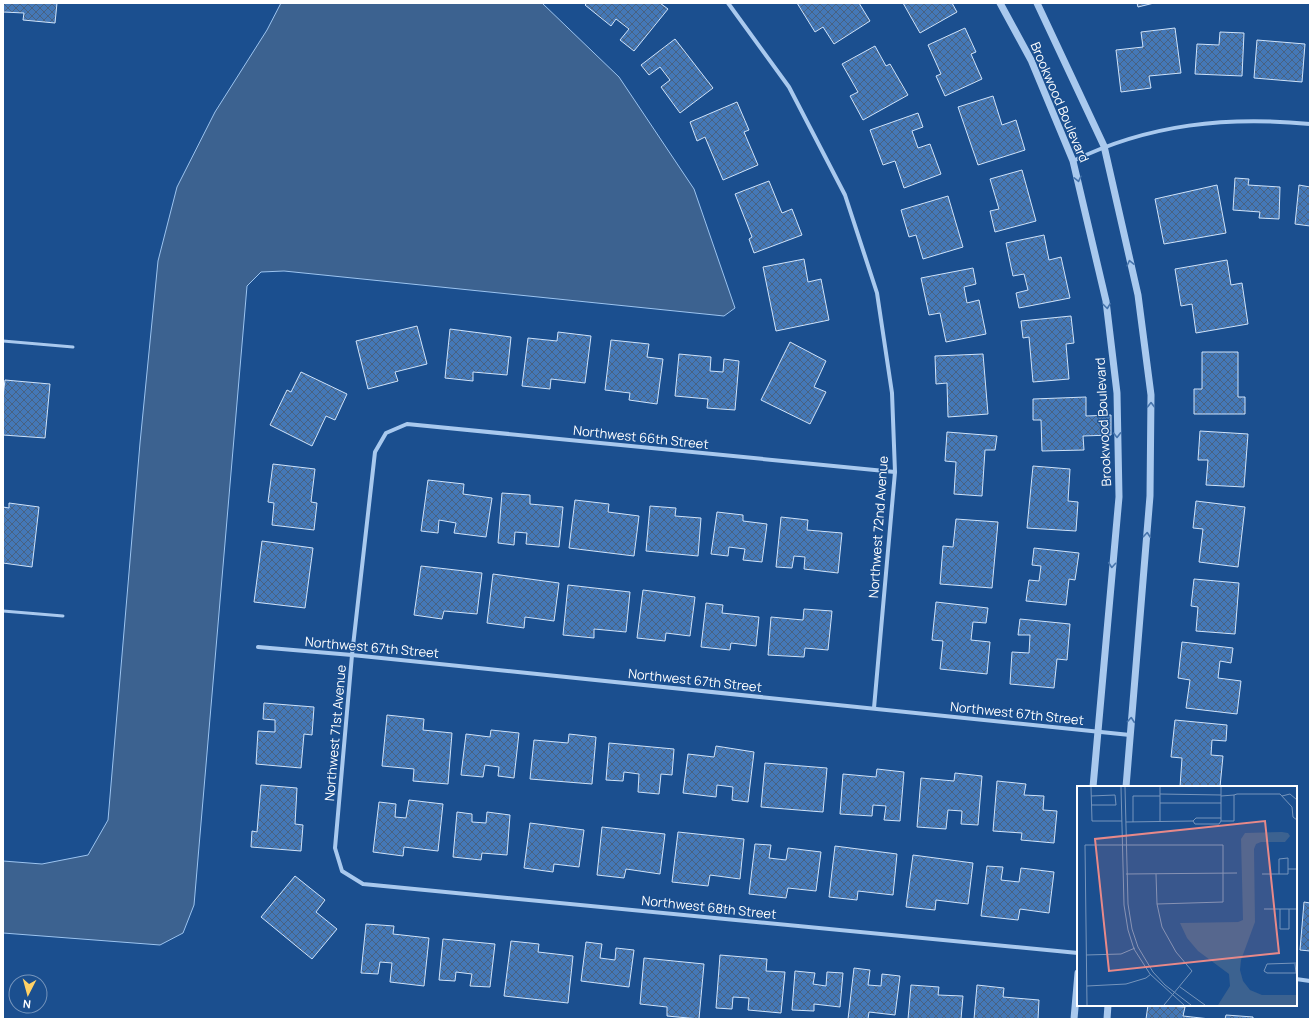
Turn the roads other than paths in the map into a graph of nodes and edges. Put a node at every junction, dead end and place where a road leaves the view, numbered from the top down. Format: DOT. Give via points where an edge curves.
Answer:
graph roads {
  1 [pos="728,3"];
  2 [pos="1000,3"];
  3 [pos="1037,3"];
  4 [pos="1310,124"];
  5 [pos="1104,146"];
  6 [pos="1073,161"];
  7 [pos="3,341"];
  8 [pos="73,347"];
  9 [pos="386,433"];
  10 [pos="895,472"];
  11 [pos="3,611"];
  12 [pos="62,616"];
  13 [pos="258,647"];
  14 [pos="352,655"];
  15 [pos="874,708"];
  16 [pos="1098,732"];
  17 [pos="1130,735"];
  18 [pos="1093,786"];
  19 [pos="1126,786"];
  20 [pos="342,871"];
  21 [pos="1077,953"];
  22 [pos="1297,979"];
  23 [pos="1310,980"];
  24 [pos="1077,984"];
  25 [pos="1108,1006"];
  26 [pos="1074,1019"];
  27 [pos="1107,1019"];
  1 -- 10 [label="street, Northwest 72nd Avenue" via="789,87 845,195 877,293 892,393"];
  2 -- 6 [label="street, Brookwood Boulevard" via="1031,60"];
  3 -- 5 [label="street, Brookwood Boulevard"];
  4 -- 5 [label="street" via="1278,120 1208,122 1156,131"];
  5 -- 6 [label="street"];
  17 -- 5 [label="street, Brookwood Boulevard, one-way" via="1150,496 1151,395 1138,295"];
  6 -- 16 [label="street, Brookwood Boulevard, one-way" via="1106,301 1116,393 1119,497"];
  7 -- 8 [label="lane"];
  9 -- 10 [label="street, Northwest 66th Street" via="407,424"];
  9 -- 14 [label="street, Northwest 71st Avenue" via="375,452"];
  10 -- 15 [label="street, Northwest 72nd Avenue"];
  11 -- 12 [label="lane"];
  13 -- 14 [label="street, Northwest 67th Street"];
  14 -- 15 [label="street, Northwest 67th Street"];
  14 -- 20 [label="street, Northwest 71st Avenue" via="335,848"];
  15 -- 16 [label="street, Northwest 67th Street"];
  16 -- 17 [label="street, Northwest 67th Street"];
  16 -- 18 [label="street, Brookwood Boulevard"];
  17 -- 19 [label="street, Brookwood Boulevard"];
  20 -- 21 [label="street, Northwest 68th Street" via="363,884"];
  22 -- 23 [label="street"];
  24 -- 26 [label="street"];
  25 -- 27 [label="street"];
}
